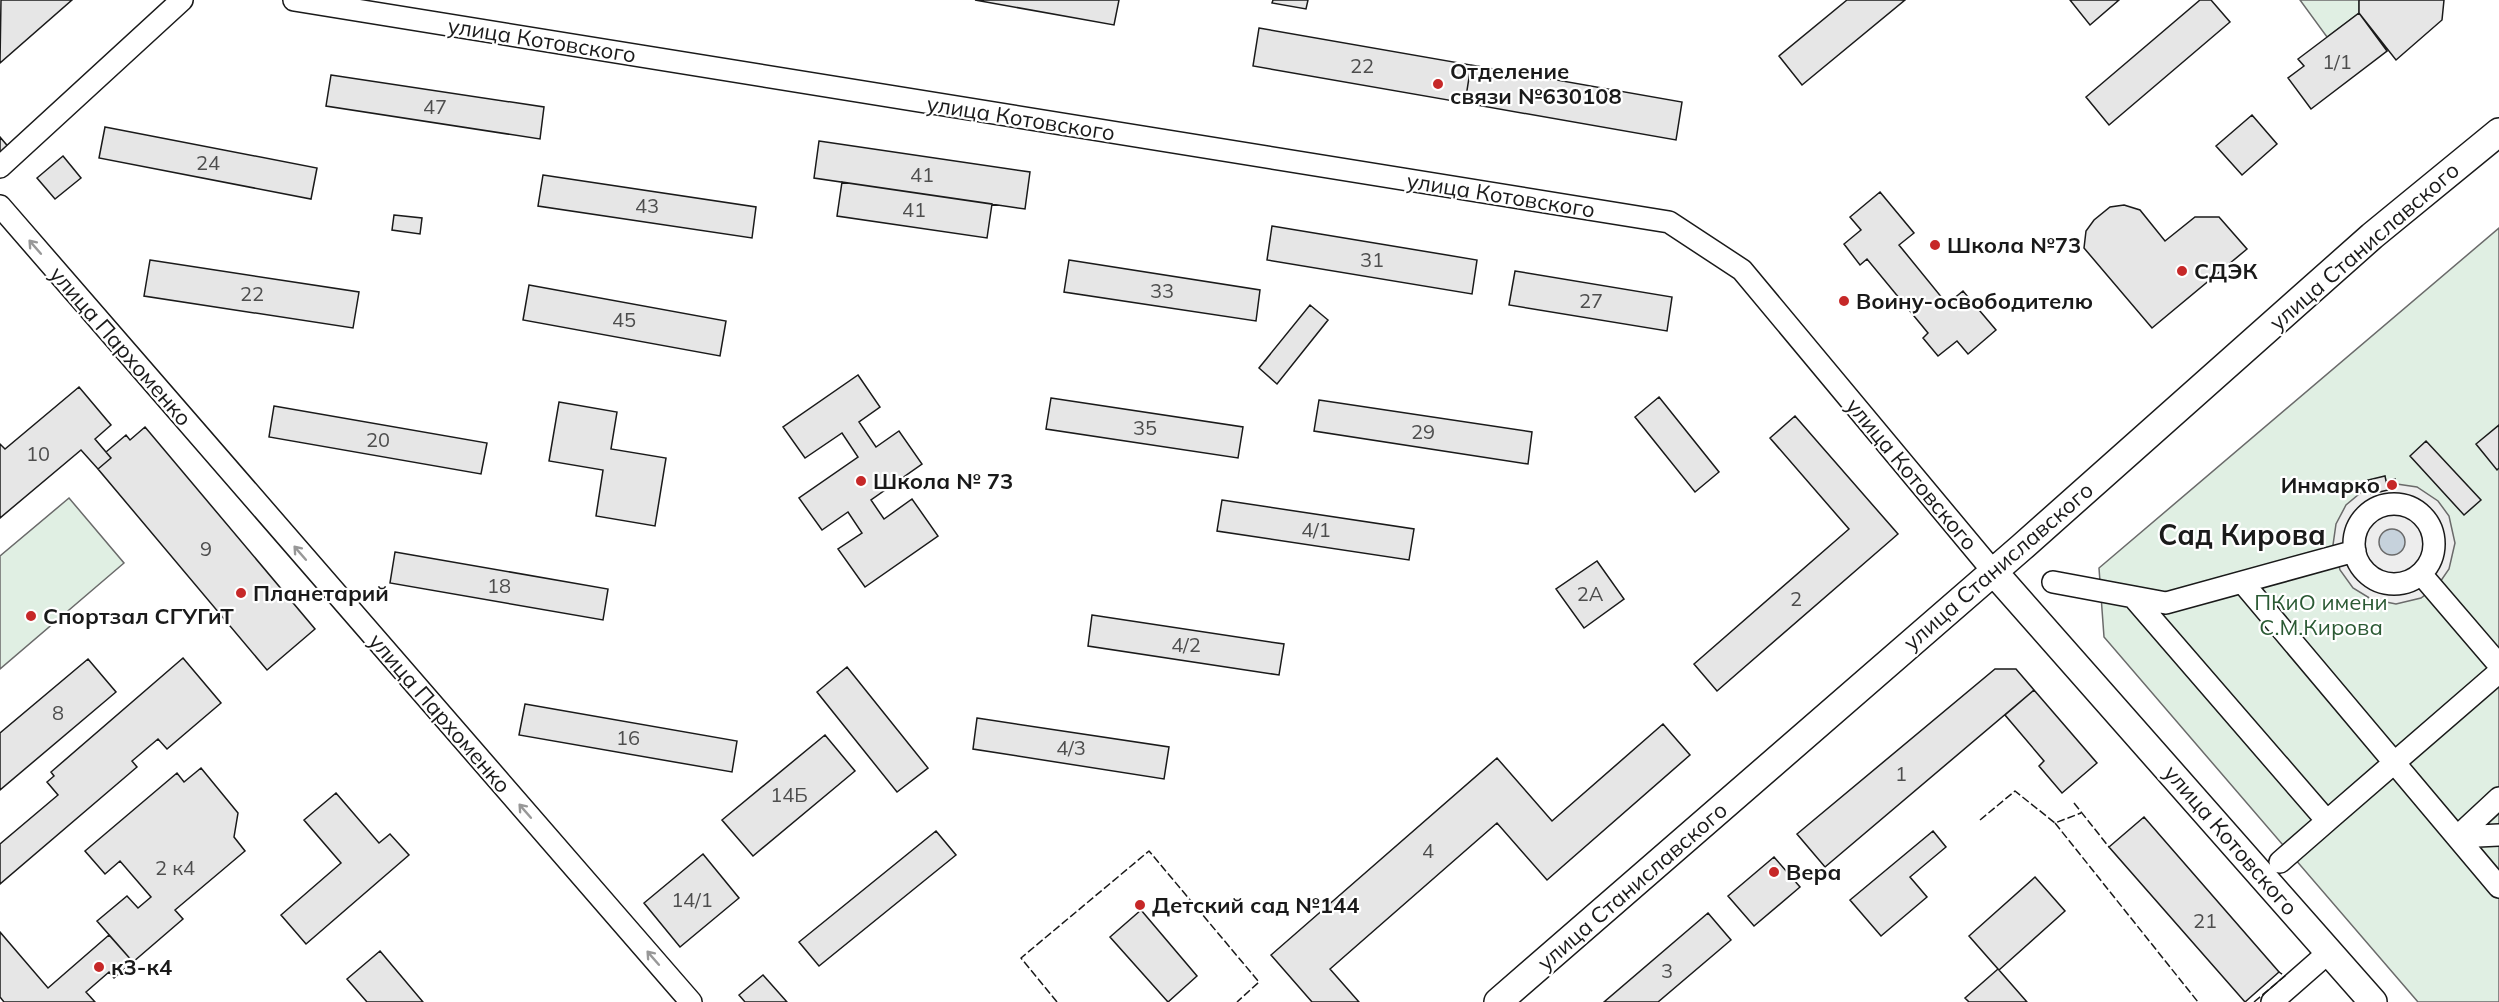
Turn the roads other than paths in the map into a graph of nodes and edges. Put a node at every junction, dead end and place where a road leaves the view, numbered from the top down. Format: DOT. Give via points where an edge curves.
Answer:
graph roads {
  1 [pos="182,0"];
  2 [pos="294,0"];
  3 [pos="2499,132"];
  4 [pos="0,168"];
  5 [pos="0,206"];
  6 [pos="2355,551"];
  7 [pos="1992,570"];
  8 [pos="2421,574"];
  9 [pos="2053,582"];
  10 [pos="2243,583"];
  11 [pos="2133,597"];
  12 [pos="2499,665"];
  13 [pos="2499,672"];
  14 [pos="2393,762"];
  15 [pos="2499,798"];
  16 [pos="2327,821"];
  17 [pos="2499,835"];
  18 [pos="2457,837"];
  19 [pos="2280,862"];
  20 [pos="2499,887"];
  21 [pos="2329,952"];
  22 [pos="691,1002"];
  23 [pos="1498,1002"];
  24 [pos="2272,1002"];
  25 [pos="2373,1002"];
  1 -- 4 [label="street"];
  2 -- 7 [label="street, улица Котовского" via="1669,222 1742,270"];
  3 -- 7 [label="main road, улица Станиславского" via="2372,236"];
  22 -- 5 [label="street, улица Пархоменко, one-way"];
  6 -- 8 [label="street" via="2364,571 2386,583 2411,581"];
  6 -- 8 [label="street" via="2356,532 2372,511 2385,505 2412,508 2423,517 2434,539 2431,558"];
  6 -- 10 [label="street"];
  7 -- 21 [label="main road, улица Котовского"];
  7 -- 23 [label="main road, улица Станиславского"];
  8 -- 12 [label="street"];
  9 -- 11 [label="street"];
  10 -- 11 [label="street" via="2166,603"];
  10 -- 14 [label="street"];
  11 -- 16 [label="street"];
  13 -- 14 [label="street"];
  14 -- 16 [label="street"];
  14 -- 18 [label="street"];
  15 -- 18 [label="street"];
  16 -- 19 [label="street"];
  17 -- 18 [label="street"];
  18 -- 20 [label="street"];
  21 -- 24 [label="street"];
  21 -- 25 [label="main road, улица Котовского"];
}
